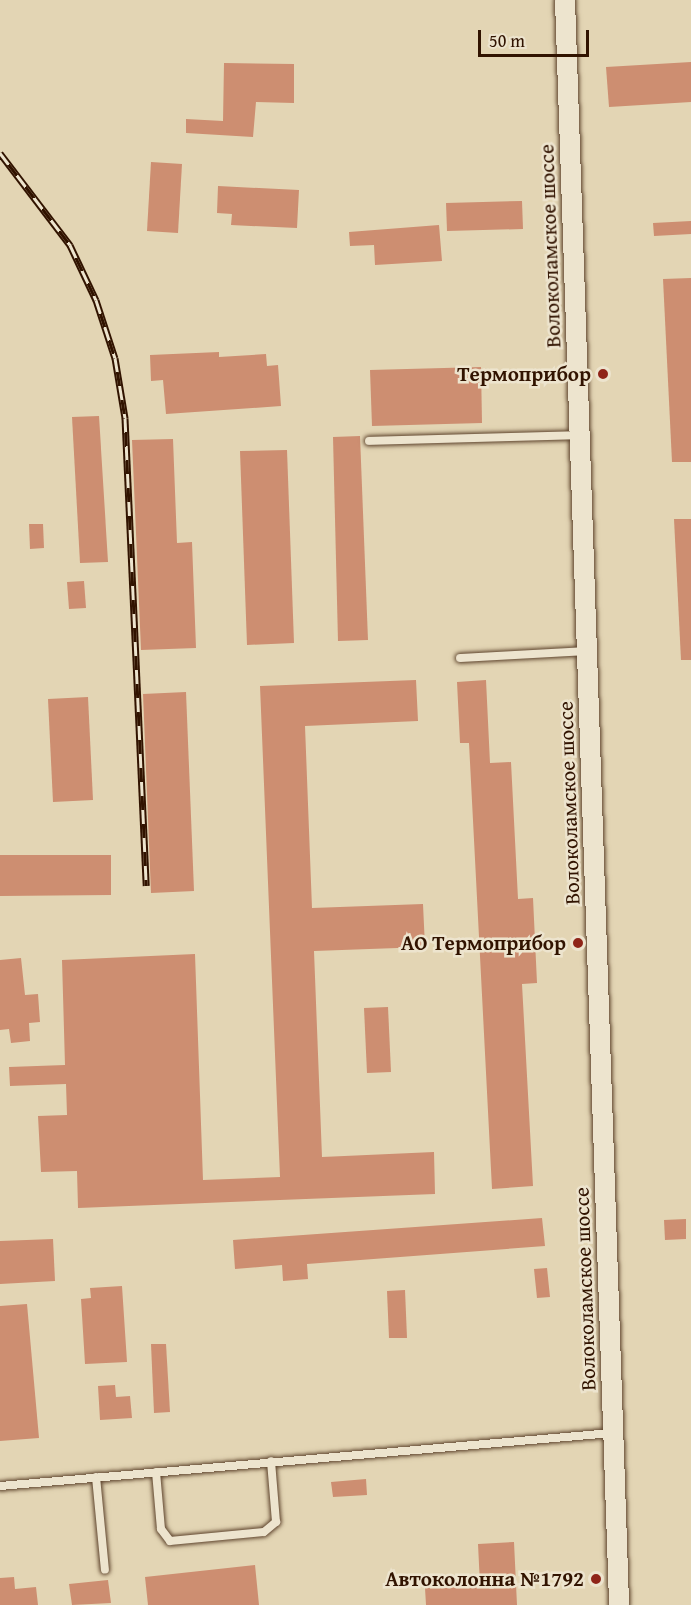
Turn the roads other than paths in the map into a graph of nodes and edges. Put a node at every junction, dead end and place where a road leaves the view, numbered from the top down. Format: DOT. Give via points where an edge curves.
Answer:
graph roads {
  1 [pos="566,0"];
  2 [pos="580,435"];
  3 [pos="369,441"];
  4 [pos="588,651"];
  5 [pos="460,658"];
  6 [pos="614,1433"];
  7 [pos="271,1461"];
  8 [pos="156,1472"];
  9 [pos="96,1477"];
  10 [pos="0,1486"];
  11 [pos="105,1570"];
  12 [pos="619,1605"];
  1 -- 2 [label="street, Волоколамское шоссе"];
  2 -- 3 [label="lane"];
  2 -- 4 [label="street, Волоколамское шоссе"];
  4 -- 5 [label="lane"];
  4 -- 6 [label="street, Волоколамское шоссе"];
  6 -- 7 [label="lane"];
  6 -- 12 [label="street, Волоколамское шоссе"];
  7 -- 8 [label="lane"];
  7 -- 8 [label="lane" via="276,1522 264,1533 170,1541 161,1529"];
  8 -- 9 [label="lane"];
  9 -- 10 [label="lane"];
  9 -- 11 [label="lane"];
}
